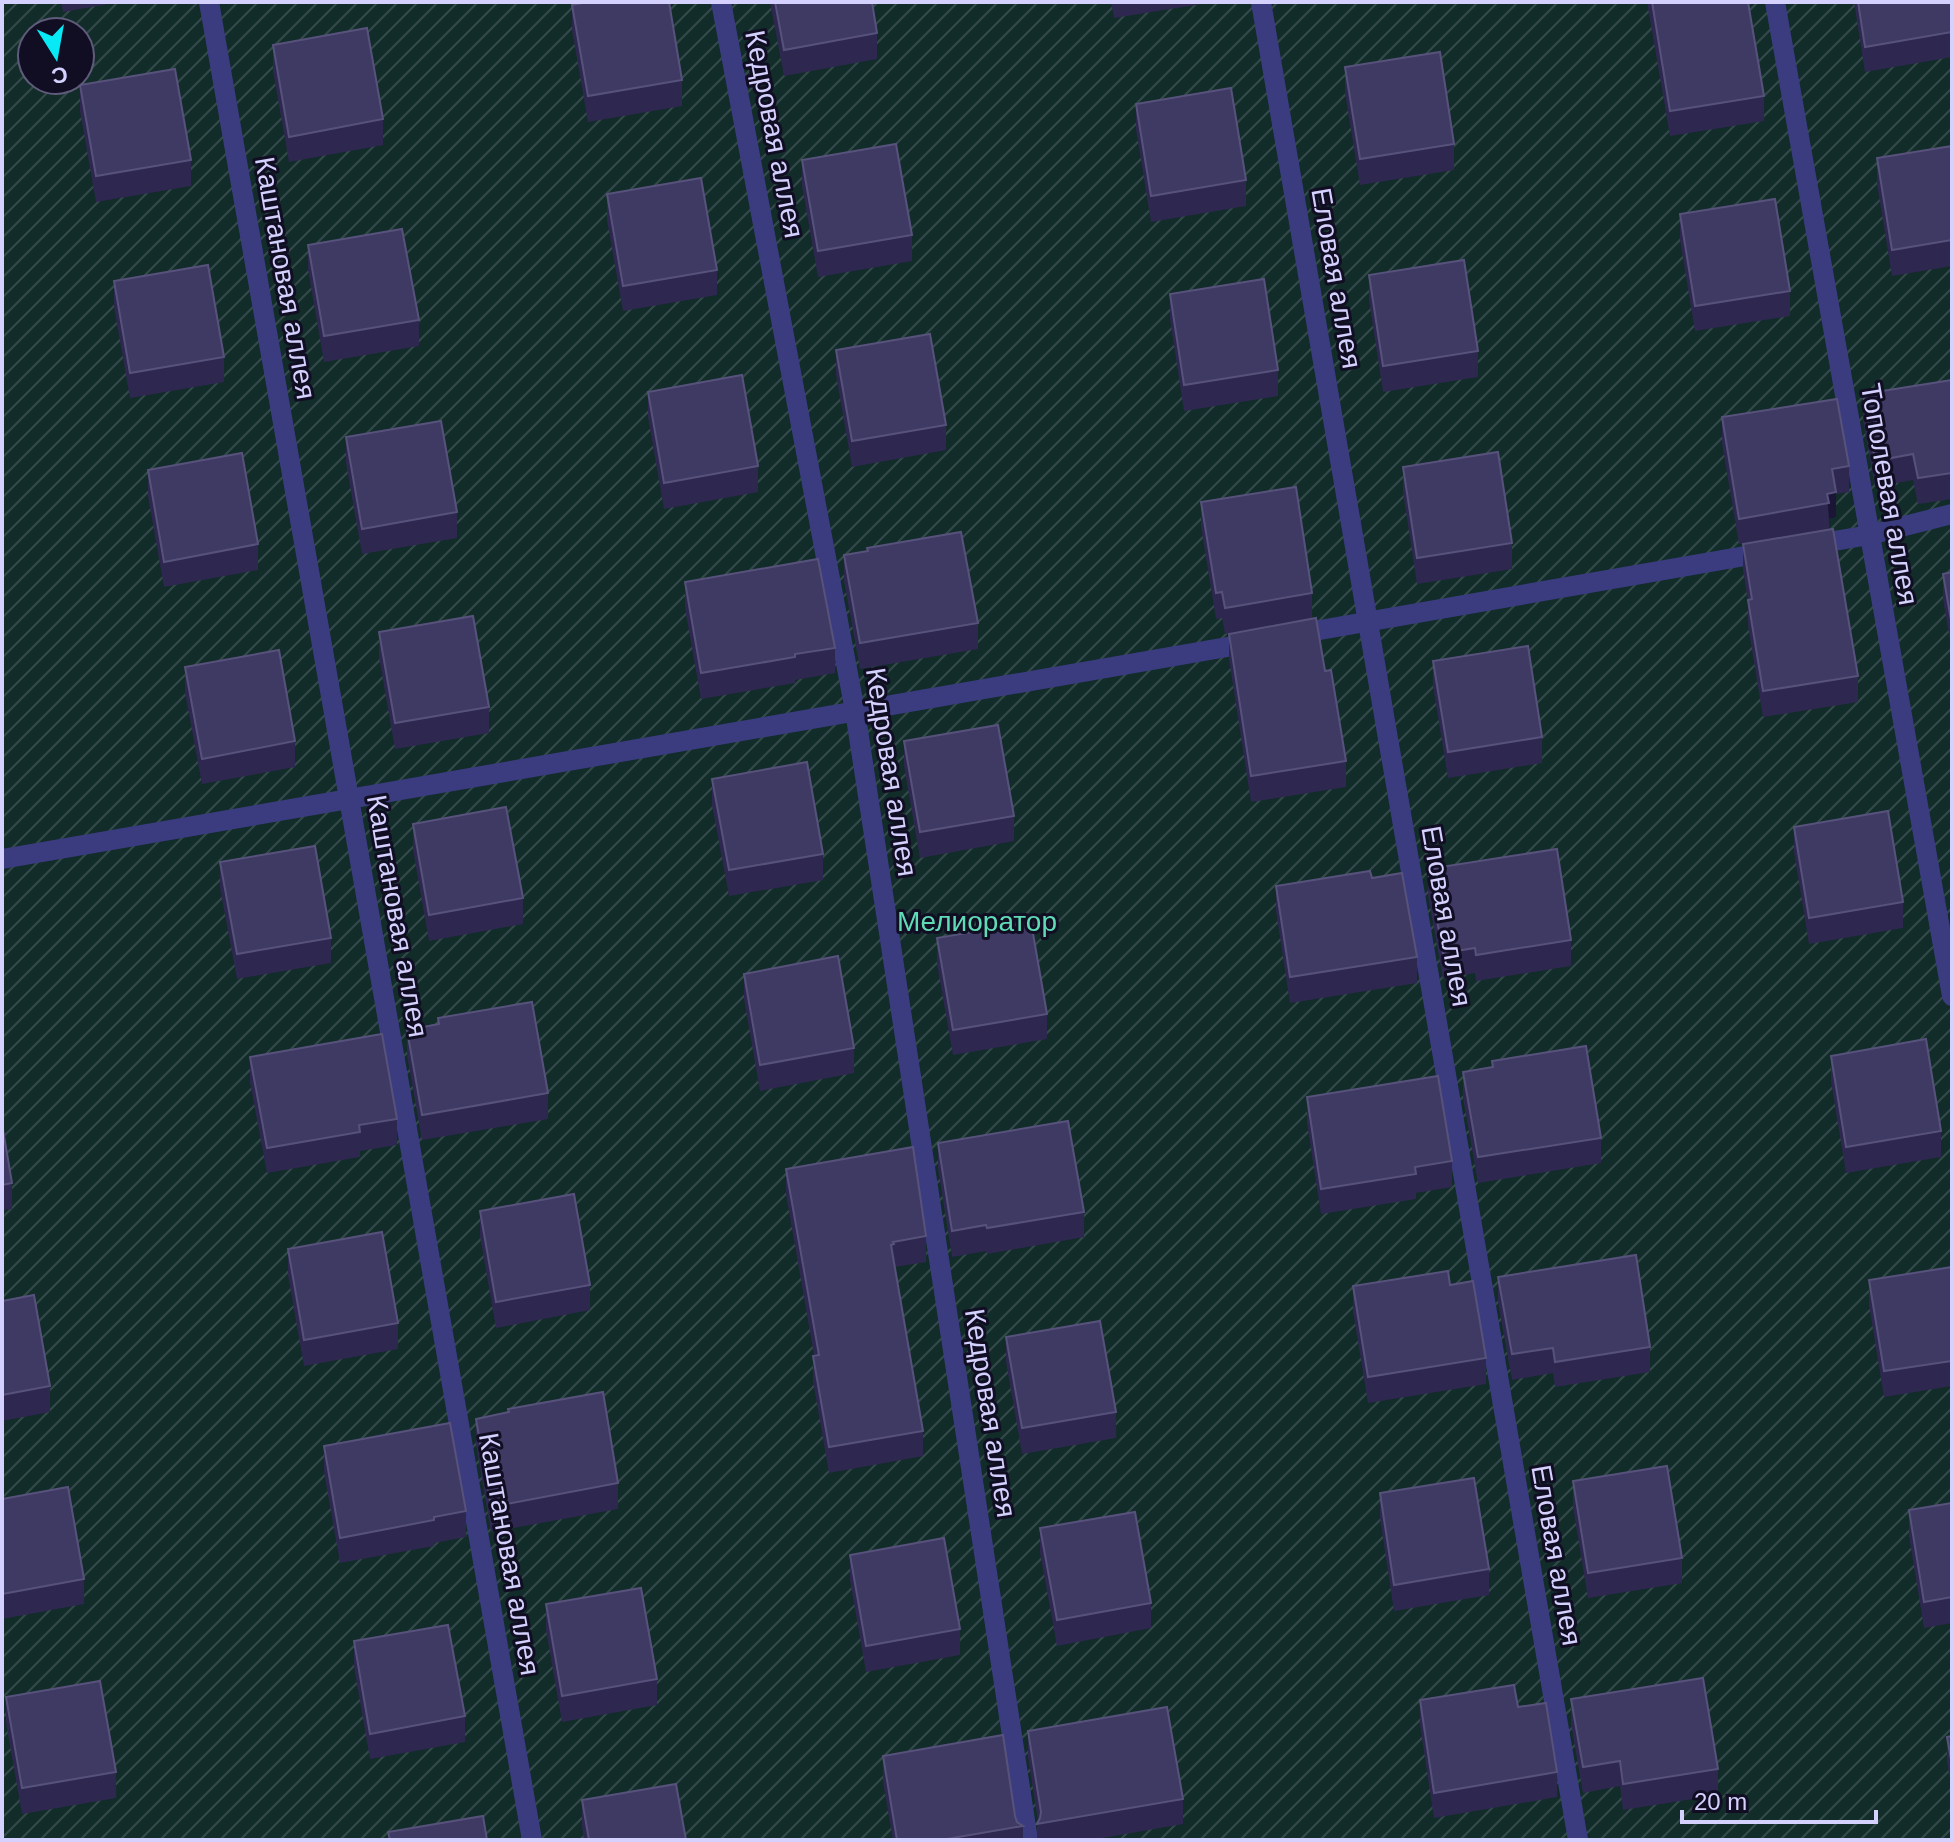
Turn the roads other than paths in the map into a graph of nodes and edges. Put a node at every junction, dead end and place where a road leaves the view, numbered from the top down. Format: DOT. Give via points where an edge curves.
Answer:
graph roads {
  1 [pos="209,2"];
  2 [pos="721,2"];
  3 [pos="1261,2"];
  4 [pos="1775,2"];
  5 [pos="1952,514"];
  6 [pos="1869,535"];
  7 [pos="1368,622"];
  8 [pos="855,711"];
  9 [pos="349,799"];
  10 [pos="2,859"];
  11 [pos="1952,996"];
  12 [pos="532,1840"];
  13 [pos="1028,1840"];
  14 [pos="1578,1840"];
  1 -- 9 [label="street, Каштановая аллея"];
  2 -- 8 [label="street, Кедровая аллея"];
  3 -- 7 [label="street, Еловая аллея"];
  4 -- 6 [label="street, Тополевая аллея"];
  5 -- 6 [label="street"];
  6 -- 7 [label="street"];
  6 -- 11 [label="street, Тополевая аллея"];
  7 -- 8 [label="street"];
  7 -- 14 [label="street, Еловая аллея"];
  8 -- 9 [label="street"];
  8 -- 13 [label="street, Кедровая аллея"];
  9 -- 10 [label="street"];
  9 -- 12 [label="street, Каштановая аллея"];
}
